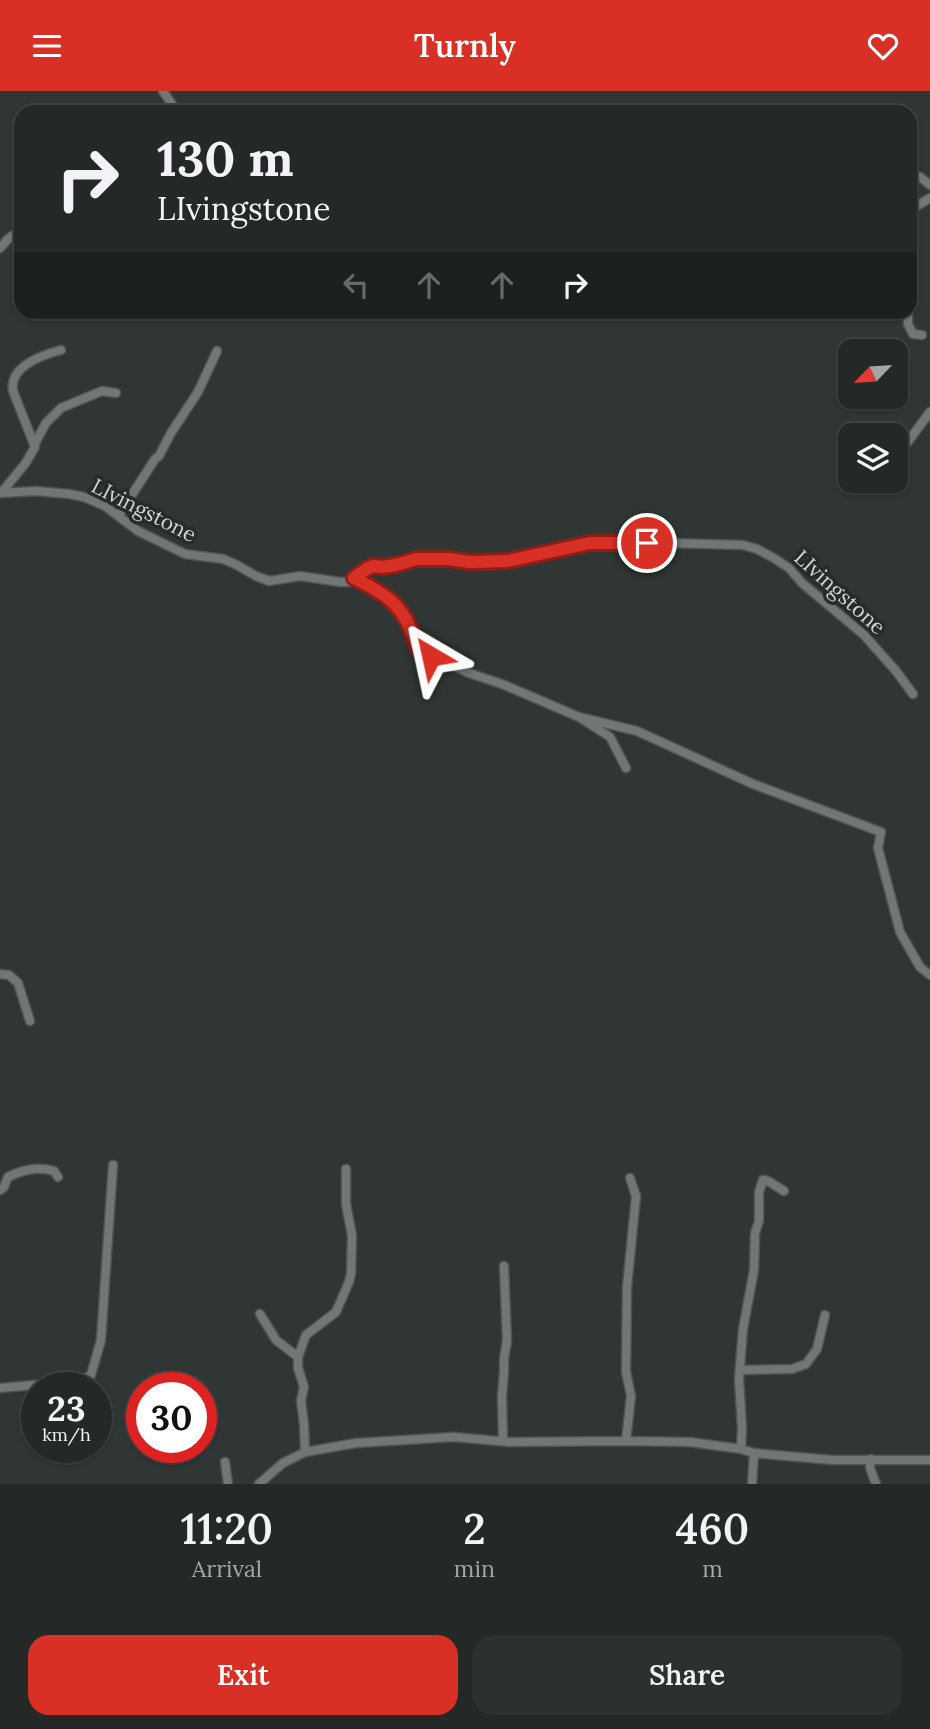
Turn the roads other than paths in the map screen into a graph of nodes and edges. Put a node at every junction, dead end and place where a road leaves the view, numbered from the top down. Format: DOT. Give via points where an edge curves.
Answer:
graph roads {
  1 [pos="14,234"];
  2 [pos="0,248"];
  3 [pos="909,319"];
  4 [pos="922,335"];
  5 [pos="61,350"];
  6 [pos="217,351"];
  7 [pos="116,393"];
  8 [pos="930,412"];
  9 [pos="908,440"];
  10 [pos="35,443"];
  11 [pos="1,493"];
  12 [pos="119,515"];
  13 [pos="354,578"];
  14 [pos="913,694"];
  15 [pos="579,717"];
  16 [pos="626,768"];
  17 [pos="0,974"];
  18 [pos="930,975"];
  19 [pos="30,1021"];
  20 [pos="113,1165"];
  21 [pos="346,1169"];
  22 [pos="58,1177"];
  23 [pos="631,1178"];
  24 [pos="0,1190"];
  25 [pos="784,1191"];
  26 [pos="504,1266"];
  27 [pos="260,1314"];
  28 [pos="825,1315"];
  29 [pos="298,1357"];
  30 [pos="740,1370"];
  31 [pos="0,1388"];
  32 [pos="503,1441"];
  33 [pos="626,1441"];
  34 [pos="741,1448"];
  35 [pos="305,1452"];
  36 [pos="754,1453"];
  37 [pos="871,1459"];
  38 [pos="930,1460"];
  39 [pos="225,1462"];
  40 [pos="228,1484"];
  41 [pos="259,1484"];
  42 [pos="752,1484"];
  43 [pos="876,1484"];
  1 -- 2 [label="street"];
  3 -- 4 [label="street" via="913,334"];
  5 -- 10 [label="street" via="39,357 12,382"];
  6 -- 12 [label="street" via="195,397"];
  7 -- 10 [label="street" via="102,391 61,408"];
  8 -- 9 [label="street"];
  10 -- 11 [label="street" via="25,464"];
  11 -- 12 [label="street, LIvingstone" via="77,495"];
  12 -- 13 [label="street, LIvingstone" via="138,531 185,554 223,559 262,579 300,576 349,582"];
  13 -- 14 [label="street, LIvingstone" via="374,566 416,559 508,561 590,543 743,545 789,568 864,635"];
  13 -- 15 [label="street" via="397,606 419,650"];
  15 -- 16 [label="street" via="610,737"];
  15 -- 18 [label="street" via="637,731 753,784 881,832 878,848 900,932 920,967"];
  17 -- 19 [label="street" via="18,982"];
  20 -- 31 [label="street" via="101,1340 91,1375 80,1381"];
  21 -- 29 [label="street" via="352,1236 349,1282 336,1312 306,1335"];
  22 -- 24 [label="street" via="48,1169 23,1169 8,1177"];
  23 -- 33 [label="street" via="636,1196 627,1287 626,1372 631,1396"];
  25 -- 30 [label="street" via="763,1180"];
  26 -- 32 [label="street"];
  27 -- 29 [label="street" via="276,1340"];
  28 -- 30 [label="street" via="817,1349 806,1364 792,1369"];
  29 -- 35 [label="street" via="304,1387"];
  30 -- 34 [label="street"];
  32 -- 33 [label="street"];
  32 -- 35 [label="street" via="406,1439"];
  33 -- 34 [label="street"];
  34 -- 36 [label="street"];
  35 -- 41 [label="street" via="283,1463"];
  36 -- 37 [label="street"];
  36 -- 42 [label="street"];
  37 -- 38 [label="street"];
  37 -- 43 [label="street"];
  39 -- 40 [label="street"];
}
